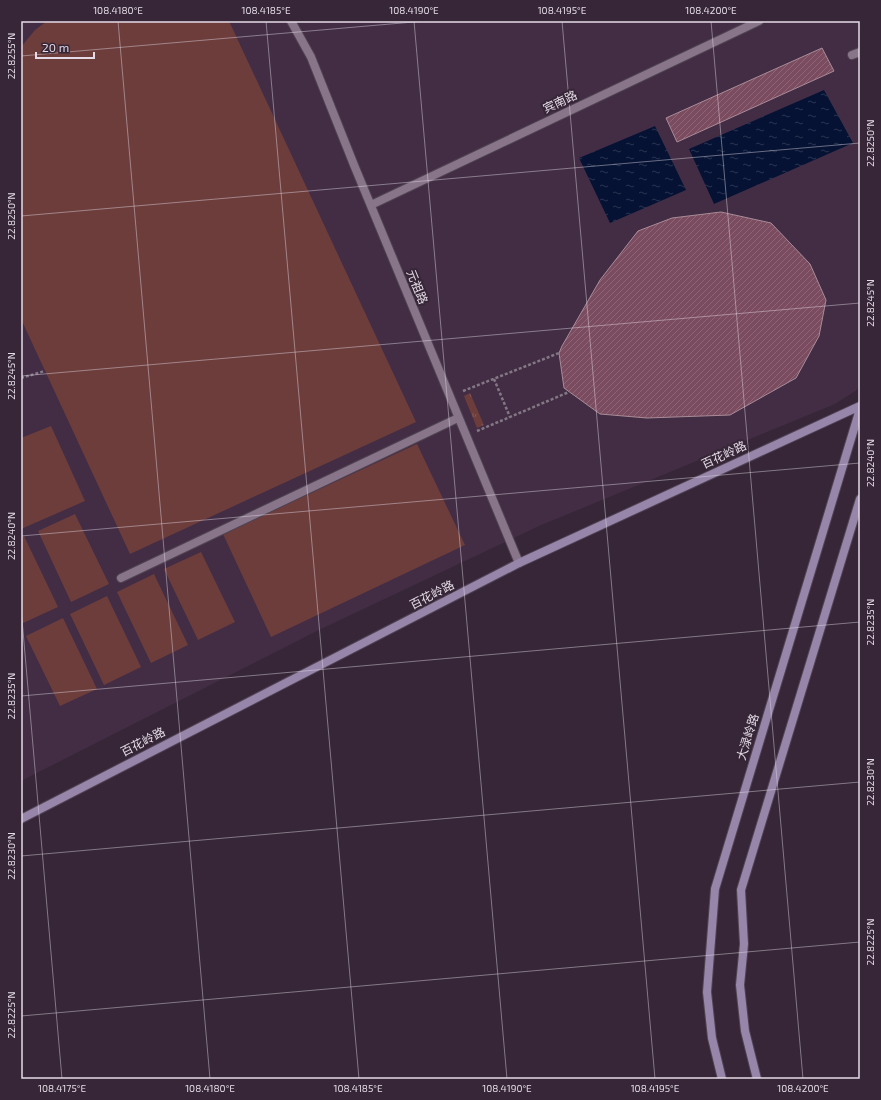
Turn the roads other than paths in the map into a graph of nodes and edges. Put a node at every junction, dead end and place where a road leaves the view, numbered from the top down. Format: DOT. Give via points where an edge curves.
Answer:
graph roads {
  1 [pos="291,21"];
  2 [pos="759,21"];
  3 [pos="371,205"];
  4 [pos="860,407"];
  5 [pos="458,418"];
  6 [pos="860,499"];
  7 [pos="519,563"];
  8 [pos="121,578"];
  9 [pos="21,819"];
  10 [pos="722,1079"];
  11 [pos="757,1079"];
  1 -- 3 [label="lane, 元祖路" via="311,57"];
  2 -- 3 [label="lane, 宾南路"];
  3 -- 5 [label="lane, 元祖路"];
  4 -- 7 [label="street, 百花岭路"];
  4 -- 10 [label="street, 大渌岭路" via="715,889 707,992 712,1038"];
  5 -- 7 [label="lane, 元祖路"];
  5 -- 8 [label="lane"];
  6 -- 11 [label="street" via="741,890 744,944 740,985 745,1031"];
  7 -- 9 [label="street, 百花岭路"];
}
